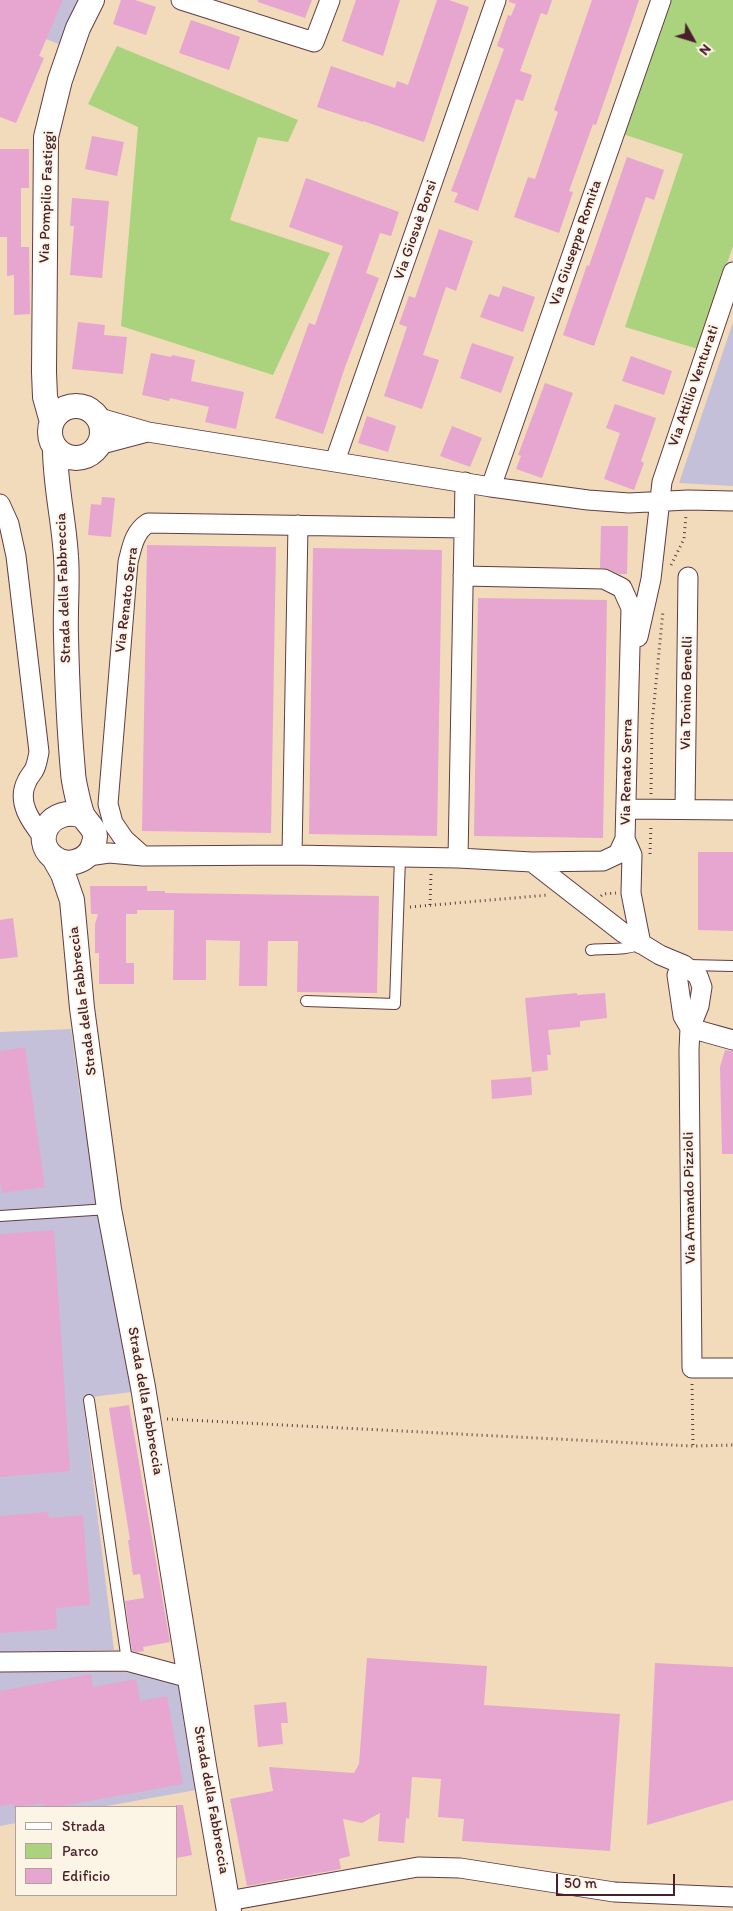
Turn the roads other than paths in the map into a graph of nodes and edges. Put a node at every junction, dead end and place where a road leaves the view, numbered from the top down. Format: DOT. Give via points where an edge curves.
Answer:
graph roads {
  1 [pos="92,0"];
  2 [pos="181,0"];
  3 [pos="330,0"];
  4 [pos="496,0"];
  5 [pos="661,0"];
  6 [pos="733,272"];
  7 [pos="44,372"];
  8 [pos="87,412"];
  9 [pos="52,422"];
  10 [pos="148,432"];
  11 [pos="98,445"];
  12 [pos="66,453"];
  13 [pos="335,461"];
  14 [pos="465,482"];
  15 [pos="491,487"];
  16 [pos="733,501"];
  17 [pos="659,502"];
  18 [pos="0,504"];
  19 [pos="298,525"];
  20 [pos="464,528"];
  21 [pos="463,576"];
  22 [pos="688,577"];
  23 [pos="629,676"];
  24 [pos="626,809"];
  25 [pos="685,809"];
  26 [pos="733,810"];
  27 [pos="60,828"];
  28 [pos="625,839"];
  29 [pos="292,855"];
  30 [pos="143,856"];
  31 [pos="400,857"];
  32 [pos="85,858"];
  33 [pos="458,858"];
  34 [pos="532,862"];
  35 [pos="72,900"];
  36 [pos="622,932"];
  37 [pos="641,944"];
  38 [pos="606,948"];
  39 [pos="591,950"];
  40 [pos="684,965"];
  41 [pos="733,966"];
  42 [pos="306,1001"];
  43 [pos="690,1028"];
  44 [pos="733,1040"];
  45 [pos="109,1209"];
  46 [pos="0,1216"];
  47 [pos="733,1368"];
  48 [pos="89,1400"];
  49 [pos="126,1661"];
  50 [pos="0,1662"];
  51 [pos="190,1678"];
  52 [pos="733,1897"];
  53 [pos="228,1906"];
  1 -- 7 [label="street, Via Pompilio Fastiggi" via="78,28 60,80 46,137"];
  2 -- 3 [label="street" via="314,42"];
  4 -- 13 [label="street, Via Giosuè Borsi"];
  5 -- 15 [label="street, Via Giuseppe Romita"];
  6 -- 17 [label="street, Via Attilio Venturati" via="662,482"];
  7 -- 8 [label="street"];
  7 -- 9 [label="street, Via Pompilio Fastiggi" via="45,397"];
  8 -- 9 [label="street" via="63,410"];
  8 -- 10 [label="street"];
  8 -- 11 [label="street" via="101,431"];
  9 -- 12 [label="street" via="50,436"];
  10 -- 11 [label="street"];
  10 -- 13 [label="street"];
  11 -- 12 [label="street" via="84,456"];
  12 -- 27 [label="street, Strada della Fabbreccia" via="55,474 66,558 66,636 73,775"];
  13 -- 14 [label="street"];
  14 -- 15 [label="street"];
  14 -- 20 [label="street"];
  15 -- 17 [label="street" via="588,500"];
  16 -- 17 [label="street"];
  17 -- 23 [label="street, Via Renato Serra" via="651,579"];
  18 -- 27 [label="street" via="9,524 16,556 39,752 35,768 26,781 23,804"];
  19 -- 20 [label="street, Via Renato Serra"];
  19 -- 29 [label="street"];
  19 -- 30 [label="street, Via Renato Serra" via="148,523 140,528 134,540 128,562 108,804 113,823 124,839"];
  20 -- 21 [label="street"];
  21 -- 23 [label="street, Via Renato Serra" via="604,579 622,588 631,608"];
  21 -- 33 [label="street"];
  22 -- 25 [label="street, Via Tonino Benelli"];
  23 -- 24 [label="street, Via Renato Serra"];
  24 -- 25 [label="street"];
  24 -- 28 [label="street, Via Renato Serra"];
  25 -- 26 [label="street"];
  27 -- 32 [label="street" via="68,863"];
  27 -- 32 [label="street, Strada della Fabbreccia" via="91,824 94,846"];
  27 -- 35 [label="street, Strada della Fabbreccia" via="63,874"];
  28 -- 34 [label="street, Via Renato Serra" via="618,854 603,861"];
  28 -- 37 [label="street" via="632,855 631,893"];
  29 -- 30 [label="street, Via Renato Serra"];
  29 -- 31 [label="street, Via Renato Serra"];
  30 -- 32 [label="street, Via Renato Serra" via="109,853"];
  31 -- 33 [label="street, Via Renato Serra"];
  31 -- 42 [label="lane" via="395,1004"];
  32 -- 35 [label="street, Strada della Fabbreccia" via="77,874"];
  33 -- 34 [label="street, Via Renato Serra"];
  34 -- 36 [label="street, Via Armando Pizzioli"];
  35 -- 45 [label="street, Strada della Fabbreccia" via="82,1008"];
  36 -- 37 [label="street, Via Armando Pizzioli"];
  36 -- 38 [label="lane"];
  37 -- 38 [label="lane" via="622,950"];
  37 -- 40 [label="street, Via Armando Pizzioli"];
  38 -- 39 [label="lane"];
  40 -- 41 [label="lane"];
  40 -- 43 [label="street, Via Armando Pizzioli" via="698,976 702,987"];
  43 -- 44 [label="street"];
  43 -- 47 [label="street, Via Armando Pizzioli" via="692,1368"];
  45 -- 46 [label="lane"];
  45 -- 51 [label="street, Strada della Fabbreccia" via="148,1418"];
  48 -- 49 [label="lane"];
  49 -- 50 [label="street"];
  49 -- 51 [label="street"];
  51 -- 53 [label="street, Strada della Fabbreccia"];
  52 -- 53 [label="street, Strada della Fabbreccia" via="614,1892 460,1868 418,1866"];
}
